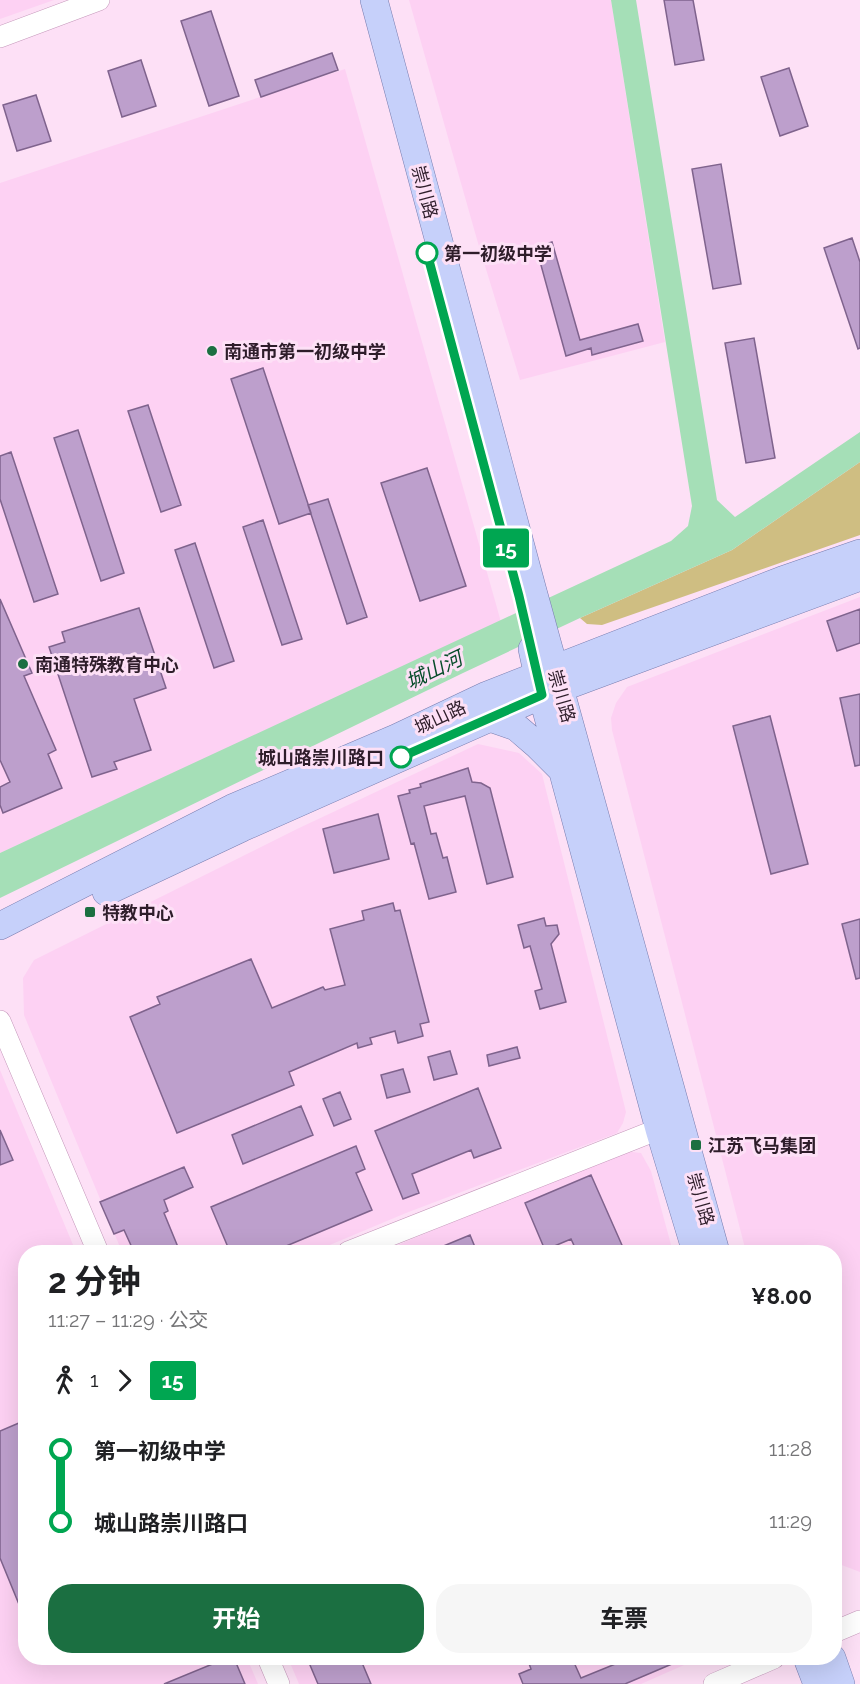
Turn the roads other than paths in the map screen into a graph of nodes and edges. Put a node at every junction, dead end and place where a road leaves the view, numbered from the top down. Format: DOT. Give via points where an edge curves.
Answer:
graph roads {
  1 [pos="99,0"];
  2 [pos="357,0"];
  3 [pos="374,0"];
  4 [pos="0,37"];
  5 [pos="860,553"];
  6 [pos="860,576"];
  7 [pos="526,594"];
  8 [pos="546,672"];
  9 [pos="490,718"];
  10 [pos="562,771"];
  11 [pos="0,926"];
  12 [pos="0,945"];
  13 [pos="0,1021"];
  14 [pos="659,1129"];
  15 [pos="95,1245"];
  16 [pos="366,1245"];
  17 [pos="694,1245"];
  18 [pos="714,1245"];
  19 [pos="860,1621"];
  20 [pos="842,1629"];
  21 [pos="271,1665"];
  22 [pos="758,1665"];
  23 [pos="810,1665"];
  24 [pos="834,1665"];
  25 [pos="279,1684"];
  26 [pos="714,1684"];
  27 [pos="817,1684"];
  28 [pos="841,1684"];
  1 -- 4 [label="street"];
  2 -- 7 [label="main road, 崇川路"];
  3 -- 7 [label="main road, 崇川路"];
  5 -- 8 [label="main road, 城山路"];
  6 -- 8 [label="main road, 城山路"];
  7 -- 8 [label="main road, 崇川路"];
  8 -- 9 [label="main road, 城山路"];
  8 -- 10 [label="main road, 崇川路"];
  8 -- 11 [label="main road, 城山路" via="232,808"];
  8 -- 18 [label="main road, 崇川路"];
  9 -- 10 [label="main road" via="516,727"];
  9 -- 12 [label="main road, 城山路" via="242,828"];
  10 -- 14 [label="main road, 崇川路"];
  13 -- 15 [label="street"];
  14 -- 16 [label="street"];
  14 -- 17 [label="main road, 崇川路"];
  19 -- 20 [label="street"];
  21 -- 25 [label="street"];
  22 -- 26 [label="street"];
  23 -- 27 [label="main road"];
  24 -- 28 [label="main road"];
}
